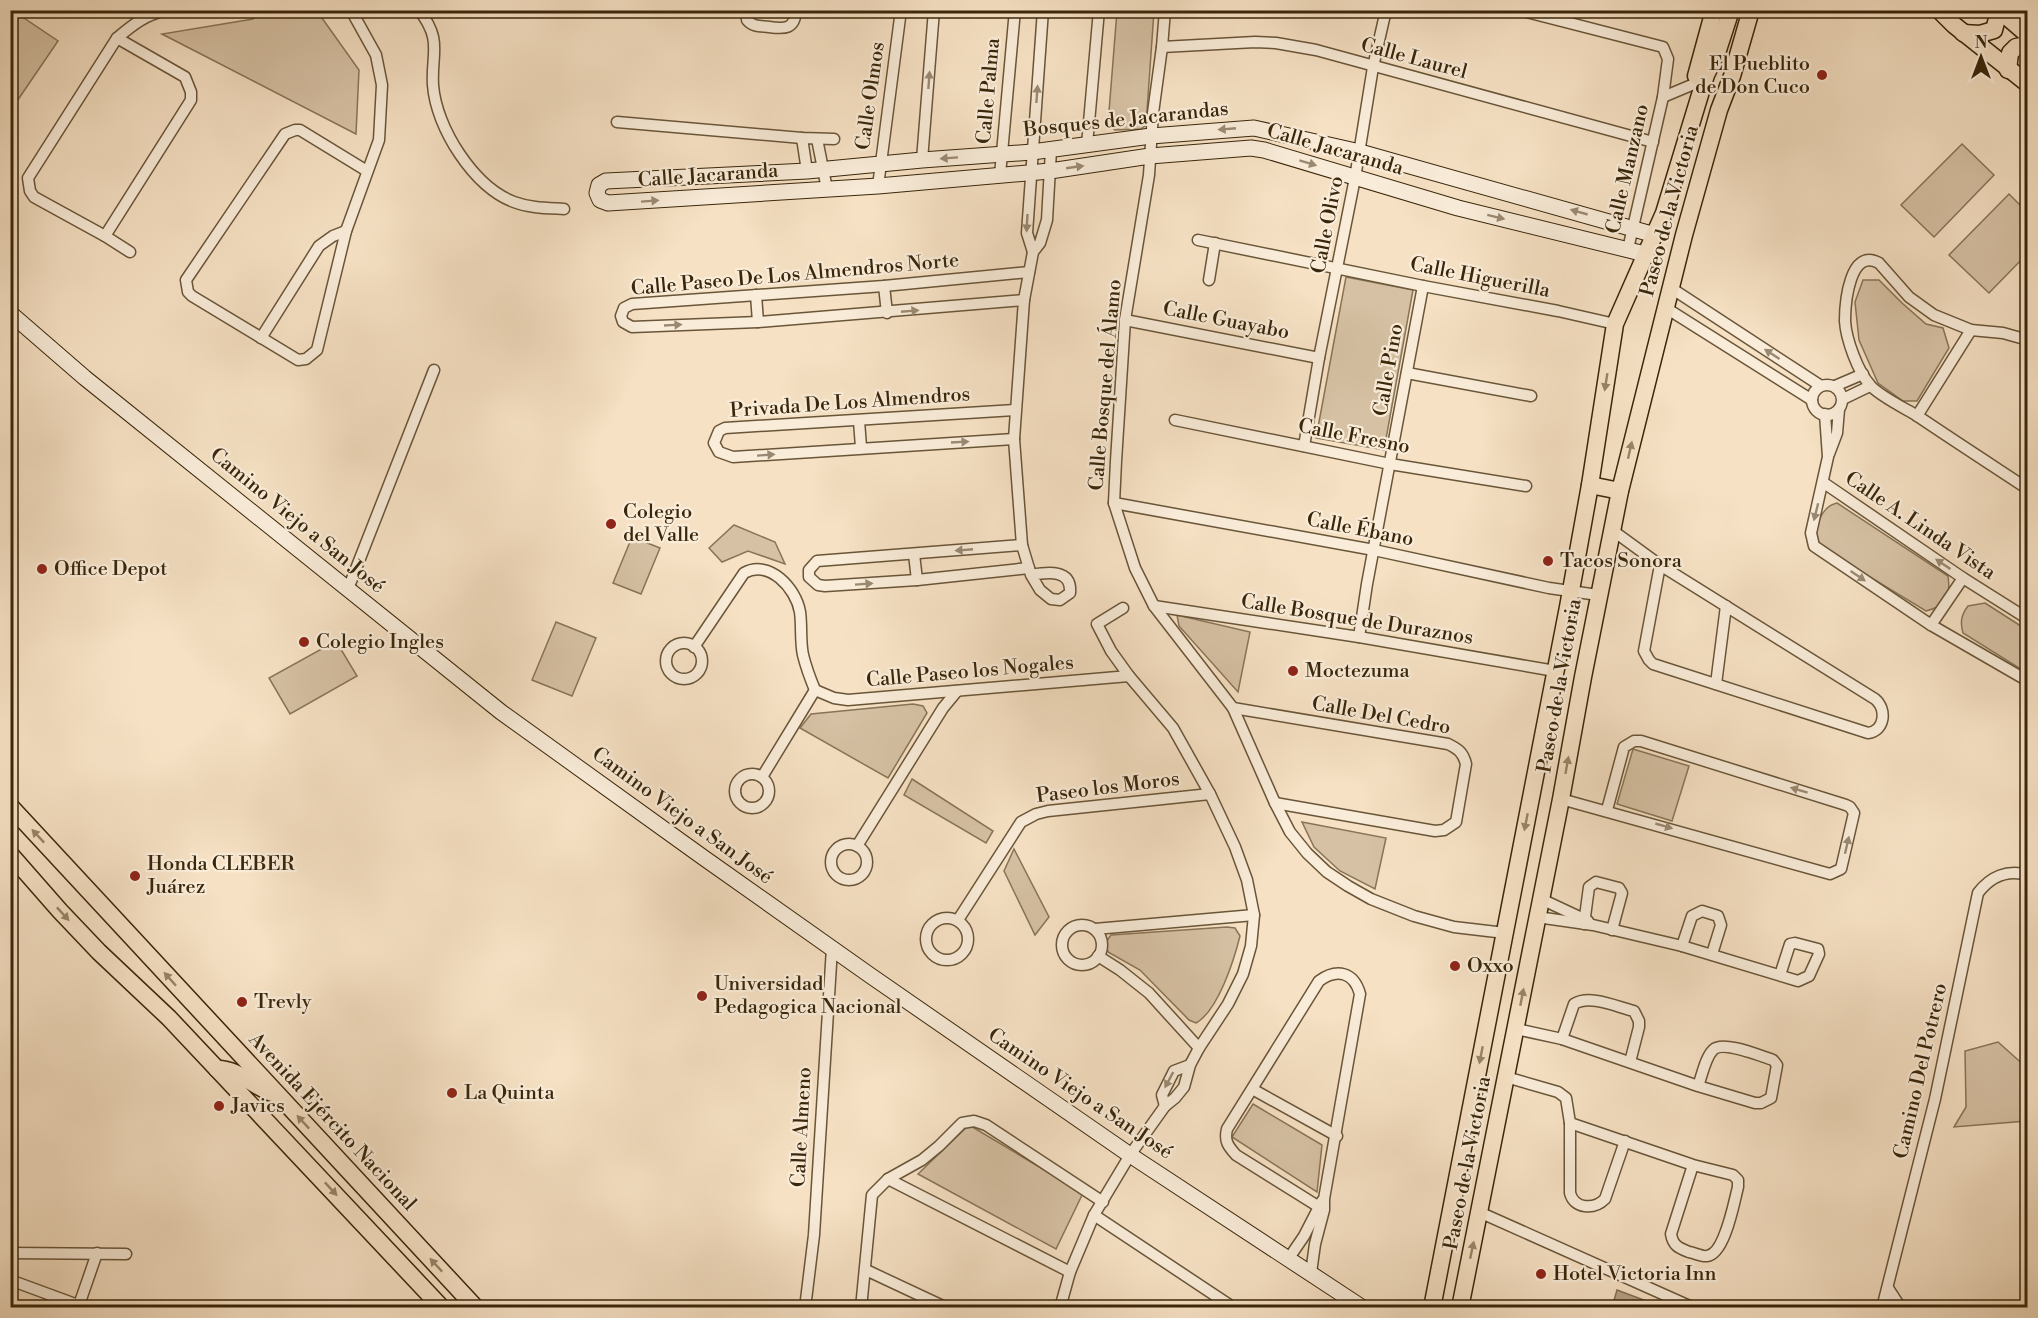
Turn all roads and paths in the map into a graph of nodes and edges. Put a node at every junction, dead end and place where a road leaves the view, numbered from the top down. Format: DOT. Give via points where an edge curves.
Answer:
graph roads {
  1 [pos="166,10"];
  2 [pos="351,10"];
  3 [pos="419,10"];
  4 [pos="747,10"];
  5 [pos="796,10"];
  6 [pos="902,10"];
  7 [pos="934,10"];
  8 [pos="1015,10"];
  9 [pos="1043,10"];
  10 [pos="1099,10"];
  11 [pos="1165,10"];
  12 [pos="1386,10"];
  13 [pos="1519,10"];
  14 [pos="1714,10"];
  15 [pos="1724,10"];
  16 [pos="1731,10"];
  17 [pos="1751,10"];
  18 [pos="1939,10"];
  19 [pos="1999,11"];
  20 [pos="1963,33"];
  21 [pos="2028,35"];
  22 [pos="117,38"];
  23 [pos="2028,45"];
  24 [pos="1162,47"];
  25 [pos="1718,50"];
  26 [pos="1373,66"];
  27 [pos="2008,70"];
  28 [pos="1694,84"];
  29 [pos="2028,84"];
  30 [pos="1663,97"];
  31 [pos="1719,110"];
  32 [pos="618,122"];
  33 [pos="1151,136"];
  34 [pos="802,138"];
  35 [pos="817,139"];
  36 [pos="834,139"];
  37 [pos="1653,142"];
  38 [pos="1087,145"];
  39 [pos="1051,150"];
  40 [pos="1032,152"];
  41 [pos="1360,152"];
  42 [pos="1002,154"];
  43 [pos="1150,156"];
  44 [pos="922,160"];
  45 [pos="880,164"];
  46 [pos="823,169"];
  47 [pos="366,171"];
  48 [pos="807,171"];
  49 [pos="1050,171"];
  50 [pos="1031,172"];
  51 [pos="723,175"];
  52 [pos="1000,175"];
  53 [pos="1355,178"];
  54 [pos="1465,180"];
  55 [pos="878,186"];
  56 [pos="827,189"];
  57 [pos="597,193"];
  58 [pos="1670,193"];
  59 [pos="724,196"];
  60 [pos="1458,208"];
  61 [pos="564,209"];
  62 [pos="1633,227"];
  63 [pos="346,231"];
  64 [pos="1655,234"];
  65 [pos="105,236"];
  66 [pos="1198,240"];
  67 [pos="1215,243"];
  68 [pos="1628,249"];
  69 [pos="130,252"];
  70 [pos="1033,252"];
  71 [pos="1645,254"];
  72 [pos="1338,267"];
  73 [pos="1029,272"];
  74 [pos="1209,280"];
  75 [pos="884,286"];
  76 [pos="1423,286"];
  77 [pos="1671,288"];
  78 [pos="756,295"];
  79 [pos="1024,300"];
  80 [pos="1666,308"];
  81 [pos="10,313"];
  82 [pos="887,313"];
  83 [pos="1125,320"];
  84 [pos="758,322"];
  85 [pos="1615,324"];
  86 [pos="1971,330"];
  87 [pos="261,338"];
  88 [pos="2028,340"];
  89 [pos="1319,358"];
  90 [pos="434,370"];
  91 [pos="1407,373"];
  92 [pos="1863,374"];
  93 [pos="1821,386"];
  94 [pos="1835,386"];
  95 [pos="1870,386"];
  96 [pos="1531,396"];
  97 [pos="1812,400"];
  98 [pos="1841,404"];
  99 [pos="1015,410"];
  100 [pos="1825,414"];
  101 [pos="1917,416"];
  102 [pos="1175,420"];
  103 [pos="859,421"];
  104 [pos="1014,439"];
  105 [pos="1304,446"];
  106 [pos="861,447"];
  107 [pos="1828,457"];
  108 [pos="1390,464"];
  109 [pos="1824,483"];
  110 [pos="1590,484"];
  111 [pos="1526,486"];
  112 [pos="2026,486"];
  113 [pos="1620,491"];
  114 [pos="1114,503"];
  115 [pos="1612,530"];
  116 [pos="1022,545"];
  117 [pos="1374,550"];
  118 [pos="914,554"];
  119 [pos="1660,565"];
  120 [pos="1963,578"];
  121 [pos="917,580"];
  122 [pos="348,589"];
  123 [pos="1570,591"];
  124 [pos="1598,595"];
  125 [pos="1154,606"];
  126 [pos="1726,606"];
  127 [pos="1123,608"];
  128 [pos="2028,619"];
  129 [pos="1931,625"];
  130 [pos="1359,637"];
  131 [pos="694,647"];
  132 [pos="1555,671"];
  133 [pos="1129,676"];
  134 [pos="2028,681"];
  135 [pos="1716,684"];
  136 [pos="815,690"];
  137 [pos="957,691"];
  138 [pos="1233,708"];
  139 [pos="762,777"];
  140 [pos="1210,794"];
  141 [pos="1561,798"];
  142 [pos="1275,803"];
  143 [pos="10,806"];
  144 [pos="1607,810"];
  145 [pos="857,846"];
  146 [pos="10,854"];
  147 [pos="2028,875"];
  148 [pos="1541,899"];
  149 [pos="1254,915"];
  150 [pos="1538,917"];
  151 [pos="958,920"];
  152 [pos="1587,923"];
  153 [pos="1095,929"];
  154 [pos="1612,930"];
  155 [pos="1505,933"];
  156 [pos="1682,945"];
  157 [pos="832,948"];
  158 [pos="1712,954"];
  159 [pos="1098,956"];
  160 [pos="1780,975"];
  161 [pos="169,1018"];
  162 [pos="1516,1029"];
  163 [pos="225,1036"];
  164 [pos="1562,1039"];
  165 [pos="1199,1048"];
  166 [pos="1630,1062"];
  167 [pos="1190,1065"];
  168 [pos="216,1069"];
  169 [pos="1506,1077"];
  170 [pos="1698,1086"];
  171 [pos="1254,1090"];
  172 [pos="279,1096"];
  173 [pos="1165,1106"];
  174 [pos="1570,1123"];
  175 [pos="1336,1136"];
  176 [pos="1625,1140"];
  177 [pos="1130,1155"];
  178 [pos="1693,1165"];
  179 [pos="888,1179"];
  180 [pos="1102,1202"];
  181 [pos="1322,1205"];
  182 [pos="1479,1212"];
  183 [pos="1094,1215"];
  184 [pos="10,1253"];
  185 [pos="97,1253"];
  186 [pos="126,1254"];
  187 [pos="1289,1258"];
  188 [pos="866,1270"];
  189 [pos="1070,1272"];
  190 [pos="1311,1273"];
  191 [pos="10,1280"];
  192 [pos="1888,1288"];
  193 [pos="78,1306"];
  194 [pos="441,1308"];
  195 [pos="476,1308"];
  196 [pos="806,1308"];
  197 [pos="861,1308"];
  198 [pos="947,1308"];
  199 [pos="1060,1308"];
  200 [pos="1234,1308"];
  201 [pos="1363,1308"];
  202 [pos="1432,1308"];
  203 [pos="1460,1308"];
  204 [pos="1694,1308"];
  205 [pos="1882,1308"];
  206 [pos="1901,1308"];
  1 -- 22 [label="street" via="137,21"];
  2 -- 47 [label="street" via="376,55 382,85 379,140"];
  3 -- 61 [label="street" via="434,38 436,102 461,156 497,194 535,207"];
  4 -- 5 [label="street" via="747,20 753,25 784,29 796,18"];
  6 -- 45 [label="street, Calle Olmos"];
  44 -- 7 [label="street, one-way"];
  8 -- 42 [label="street, Calle Palma"];
  40 -- 9 [label="street, one-way"];
  10 -- 38 [label="street"];
  11 -- 24 [label="street, Calle Bosque del Álamo"];
  12 -- 26 [label="street, Calle Olivo"];
  13 -- 30 [label="street, Calle Manzano" via="1663,47 1668,59"];
  14 -- 28 [label="main road"];
  15 -- 25 [label="main road"];
  16 -- 25 [label="main road"];
  17 -- 31 [label="main road, Paseo de la Victoria"];
  18 -- 20 [label="main road"];
  19 -- 20 [label="main road" via="1994,30"];
  19 -- 21 [label="main road"];
  20 -- 27 [label="main road"];
  22 -- 65 [label="street" via="185,77 191,100"];
  22 -- 65 [label="street" via="28,178 34,197"];
  23 -- 27 [label="main road" via="2016,47 2010,53"];
  24 -- 26 [label="street, Calle Laurel" via="1276,43"];
  24 -- 33 [label="street, Calle Bosque del Álamo"];
  25 -- 31 [label="main road"];
  25 -- 58 [label="main road, Paseo de la Victoria" via="1706,75"];
  26 -- 37 [label="street, Calle Laurel"];
  26 -- 41 [label="street, Calle Olivo"];
  27 -- 29 [label="main road"];
  28 -- 30 [label="street, Calle Manzano"];
  28 -- 58 [label="main road" via="1669,160 1666,178"];
  30 -- 37 [label="street, Calle Manzano"];
  31 -- 77 [label="main road, Paseo de la Victoria"];
  32 -- 34 [label="street, Calle Jacaranda"];
  33 -- 38 [label="street, Bosques de Jacarandas"];
  41 -- 33 [label="street, Bosques de Jacarandas, one-way" via="1254,128"];
  33 -- 43 [label="street, Calle Bosque del Álamo"];
  34 -- 35 [label="street, Calle Jacaranda"];
  34 -- 48 [label="street, Calle Jacaranda"];
  35 -- 36 [label="street, Calle Jacaranda"];
  35 -- 46 [label="street"];
  37 -- 62 [label="street, Calle Manzano"];
  38 -- 39 [label="street, Bosques de Jacarandas"];
  39 -- 40 [label="street, Bosques de Jacarandas"];
  39 -- 49 [label="street"];
  40 -- 42 [label="street, Bosques de Jacarandas"];
  40 -- 50 [label="street"];
  41 -- 53 [label="street, Calle Olivo"];
  41 -- 54 [label="street, Bosques de Jacarandas"];
  42 -- 44 [label="street, Bosques de Jacarandas, one-way"];
  42 -- 52 [label="street, Calle Palma"];
  49 -- 43 [label="street, Calle Jacaranda, one-way"];
  43 -- 53 [label="street, Calle Jacaranda, one-way" via="1258,149"];
  43 -- 83 [label="street, Calle Bosque del Álamo"];
  44 -- 45 [label="street, Bosques de Jacarandas"];
  45 -- 46 [label="street, Bosques de Jacarandas"];
  45 -- 55 [label="street, Calle Olmos"];
  46 -- 48 [label="street, Bosques de Jacarandas"];
  46 -- 56 [label="street"];
  47 -- 63 [label="street"];
  47 -- 87 [label="street" via="300,130 285,134 186,280 192,296"];
  48 -- 51 [label="street, Bosques de Jacarandas"];
  49 -- 50 [label="street, Calle Jacaranda"];
  49 -- 70 [label="street" via="1047,220"];
  50 -- 52 [label="street, Calle Jacaranda"];
  50 -- 70 [label="street, one-way" via="1027,233"];
  51 -- 57 [label="street, Bosques de Jacarandas" via="606,181 599,185"];
  51 -- 59 [label="street"];
  52 -- 55 [label="street, Calle Jacaranda"];
  53 -- 60 [label="street, Calle Jacaranda"];
  53 -- 72 [label="street, Calle Olivo"];
  54 -- 60 [label="street"];
  62 -- 54 [label="street, Bosques de Jacarandas, one-way"];
  55 -- 56 [label="street, Calle Jacaranda"];
  56 -- 59 [label="street, Calle Jacaranda"];
  57 -- 59 [label="street, Calle Jacaranda, one-way" via="600,200 608,203"];
  58 -- 64 [label="main road, Paseo de la Victoria"];
  60 -- 68 [label="street, Calle Jacaranda, one-way"];
  62 -- 64 [label="street, Bosques de Jacarandas"];
  62 -- 68 [label="street, Calle Manzano"];
  63 -- 87 [label="street" via="319,246"];
  63 -- 87 [label="street" via="317,350 298,360"];
  64 -- 71 [label="main road, Paseo de la Victoria"];
  65 -- 69 [label="street"];
  66 -- 67 [label="street, Calle Higuerilla"];
  67 -- 72 [label="street, Calle Higuerilla"];
  67 -- 74 [label="street"];
  68 -- 71 [label="street, Calle Jacaranda"];
  70 -- 73 [label="street"];
  71 -- 85 [label="main road, Paseo de la Victoria"];
  72 -- 76 [label="street, Calle Higuerilla"];
  72 -- 89 [label="street, Calle Olivo"];
  73 -- 75 [label="street, Calle Paseo De Los Almendros Norte"];
  73 -- 79 [label="street"];
  75 -- 78 [label="street, Calle Paseo De Los Almendros Norte"];
  75 -- 82 [label="street"];
  76 -- 85 [label="street, Calle Higuerilla"];
  76 -- 91 [label="street, Calle Pino"];
  77 -- 80 [label="main road, Paseo de la Victoria"];
  93 -- 77 [label="street, one-way"];
  78 -- 84 [label="street"];
  78 -- 84 [label="street, Calle Paseo De Los Almendros Norte, one-way" via="632,304 624,308 621,316 632,327"];
  82 -- 79 [label="street, Calle Paseo De Los Almendros Norte, one-way"];
  79 -- 99 [label="street"];
  80 -- 97 [label="street"];
  113 -- 80 [label="main road, Paseo de la Victoria, one-way"];
  81 -- 122 [label="street, Camino Viejo a San José"];
  82 -- 84 [label="street, Calle Paseo De Los Almendros Norte"];
  83 -- 89 [label="street, Calle Guayabo"];
  83 -- 114 [label="street, Calle Bosque del Álamo"];
  85 -- 110 [label="main road, Paseo de la Victoria, one-way"];
  86 -- 88 [label="street"];
  86 -- 92 [label="street" via="1923,308 1879,262 1863,260 1854,268 1845,323"];
  86 -- 101 [label="street"];
  89 -- 105 [label="street, Calle Olivo"];
  90 -- 122 [label="street"];
  91 -- 96 [label="street"];
  91 -- 108 [label="street, Calle Pino"];
  92 -- 94 [label="street"];
  92 -- 95 [label="street"];
  93 -- 94 [label="street"];
  93 -- 97 [label="street"];
  94 -- 98 [label="street"];
  95 -- 98 [label="street"];
  95 -- 101 [label="street"];
  97 -- 100 [label="street" via="1816,410"];
  98 -- 100 [label="street" via="1836,412"];
  98 -- 107 [label="street" via="1837,434"];
  99 -- 103 [label="street, Privada De Los Almendros"];
  99 -- 104 [label="street"];
  100 -- 107 [label="street"];
  101 -- 112 [label="street"];
  102 -- 105 [label="street, Calle Fresno"];
  103 -- 106 [label="street"];
  103 -- 106 [label="street, Privada De Los Almendros, one-way" via="725,428 714,442 719,452 734,457"];
  106 -- 104 [label="street, Privada De Los Almendros, one-way"];
  104 -- 116 [label="street"];
  105 -- 108 [label="street, Calle Fresno"];
  107 -- 109 [label="street"];
  108 -- 111 [label="street, Calle Fresno"];
  108 -- 117 [label="street, Calle Pino"];
  120 -- 109 [label="street, Calle A. Linda Vista, one-way"];
  109 -- 129 [label="street, one-way" via="1811,533 1814,546"];
  110 -- 113 [label="main road"];
  110 -- 123 [label="main road, Paseo de la Victoria"];
  113 -- 115 [label="main road, Paseo de la Victoria"];
  114 -- 117 [label="street, Calle Ébano"];
  114 -- 125 [label="street, Calle Bosque del Álamo" via="1135,568"];
  115 -- 119 [label="street"];
  115 -- 124 [label="main road, Paseo de la Victoria"];
  116 -- 118 [label="street, one-way"];
  116 -- 121 [label="street" via="1030,571"];
  117 -- 123 [label="street, Calle Ébano"];
  117 -- 130 [label="street, Calle Pino"];
  118 -- 121 [label="street"];
  118 -- 121 [label="street, one-way" via="817,561 809,576 825,586"];
  119 -- 126 [label="street"];
  119 -- 135 [label="street" via="1646,656 1653,663"];
  120 -- 128 [label="street, Calle A. Linda Vista"];
  120 -- 129 [label="street"];
  122 -- 157 [label="street, Camino Viejo a San José" via="501,712"];
  123 -- 124 [label="street, Calle Ébano"];
  123 -- 132 [label="main road, Paseo de la Victoria"];
  141 -- 124 [label="main road, Paseo de la Victoria, one-way"];
  125 -- 130 [label="street, Calle Bosque de Duraznos"];
  125 -- 138 [label="street, Calle Bosque del Álamo"];
  126 -- 135 [label="street"];
  126 -- 135 [label="street" via="1875,699 1884,711 1880,728 1868,733"];
  127 -- 133 [label="street" via="1097,624"];
  129 -- 134 [label="street"];
  130 -- 132 [label="street, Calle Bosque de Duraznos"];
  131 -- 136 [label="street" via="744,573 750,569 768,571 778,576 800,610 802,652"];
  132 -- 155 [label="main road, Paseo de la Victoria, one-way"];
  133 -- 137 [label="street, Calle Paseo los Nogales"];
  133 -- 140 [label="street" via="1173,728"];
  136 -- 137 [label="street, Calle Paseo los Nogales" via="848,700"];
  136 -- 139 [label="street"];
  137 -- 145 [label="street"];
  138 -- 142 [label="street, Calle Bosque del Álamo"];
  138 -- 142 [label="street, Calle Del Cedro" via="1448,744 1459,749 1466,764 1456,822 1444,830"];
  140 -- 149 [label="street" via="1235,847"];
  140 -- 151 [label="street, Paseo los Moros" via="1047,811 1027,818"];
  141 -- 144 [label="street"];
  141 -- 148 [label="main road, Paseo de la Victoria"];
  142 -- 155 [label="street, Calle Bosque del Álamo" via="1307,853 1348,886 1414,916 1461,928"];
  163 -- 143 [label="main road, Avenida Ejército Nacional, one-way"];
  144 -- 144 [label="street, one-way" via="1830,874 1841,869 1854,813 1846,805 1641,741 1624,747"];
  146 -- 161 [label="main road, one-way" via="60,912"];
  147 -- 192 [label="street, Camino Del Potrero" via="2004,874 1985,884 1978,893 1935,1099"];
  148 -- 150 [label="main road, Paseo de la Victoria"];
  148 -- 152 [label="street"];
  149 -- 153 [label="street"];
  149 -- 165 [label="street" via="1243,974"];
  150 -- 152 [label="street"];
  162 -- 150 [label="main road, Paseo de la Victoria, one-way"];
  151 -- 151 [label="street" via="938,919 928,929 928,949 938,958 952,960 964,952 969,938"];
  152 -- 154 [label="street"];
  152 -- 154 [label="street" via="1591,885 1596,882 1618,888 1622,896"];
  153 -- 159 [label="street" via="1102,945"];
  153 -- 159 [label="street" via="1082,924 1069,929 1062,947 1073,963 1087,964"];
  154 -- 156 [label="street"];
  155 -- 202 [label="main road, Paseo de la Victoria, one-way"];
  156 -- 158 [label="street"];
  156 -- 158 [label="street" via="1692,916 1702,911 1719,916 1721,922"];
  157 -- 177 [label="street, Camino Viejo a San José"];
  157 -- 196 [label="street, Calle Almeno"];
  158 -- 160 [label="street"];
  159 -- 165 [label="street" via="1149,993"];
  160 -- 160 [label="street" via="1798,981 1809,976 1820,954 1816,947 1790,944"];
  161 -- 163 [label="main road" via="204,1046 216,1045"];
  161 -- 168 [label="main road"];
  162 -- 164 [label="street"];
  162 -- 169 [label="main road, Paseo de la Victoria"];
  163 -- 172 [label="main road, Avenida Ejército Nacional"];
  164 -- 166 [label="street"];
  164 -- 166 [label="street" via="1578,1001 1587,999 1634,1011 1639,1027"];
  165 -- 167 [label="street"];
  166 -- 170 [label="street"];
  167 -- 173 [label="street" via="1184,1087"];
  167 -- 173 [label="street, one-way" via="1174,1071 1162,1095"];
  168 -- 172 [label="main road" via="228,1069"];
  168 -- 194 [label="main road, one-way"];
  169 -- 174 [label="street" via="1558,1092 1566,1098"];
  169 -- 182 [label="main road, Paseo de la Victoria"];
  170 -- 170 [label="street" via="1716,1048 1727,1046 1773,1060 1777,1065 1771,1098 1761,1103"];
  171 -- 175 [label="street"];
  171 -- 175 [label="street" via="1319,981 1333,973 1348,976 1360,994"];
  171 -- 181 [label="street" via="1227,1129 1226,1141 1236,1155"];
  195 -- 172 [label="main road, Avenida Ejército Nacional, one-way"];
  173 -- 177 [label="street"];
  174 -- 176 [label="street"];
  174 -- 176 [label="street" via="1570,1193 1579,1205 1597,1206 1605,1199"];
  175 -- 181 [label="street"];
  176 -- 178 [label="street"];
  177 -- 180 [label="street"];
  177 -- 187 [label="street, Camino Viejo a San José"];
  178 -- 178 [label="street" via="1733,1174 1738,1183 1721,1247 1706,1257 1678,1248 1671,1234"];
  179 -- 180 [label="street" via="922,1160 962,1123 974,1121 986,1125"];
  179 -- 188 [label="street" via="872,1195"];
  179 -- 189 [label="street"];
  180 -- 183 [label="street"];
  181 -- 187 [label="street"];
  181 -- 190 [label="street"];
  203 -- 182 [label="main road, Paseo de la Victoria, one-way"];
  182 -- 204 [label="street"];
  183 -- 189 [label="street"];
  183 -- 200 [label="street"];
  184 -- 185 [label="street"];
  185 -- 186 [label="street"];
  185 -- 193 [label="street"];
  187 -- 190 [label="street, Camino Viejo a San José"];
  188 -- 197 [label="street"];
  188 -- 198 [label="street"];
  189 -- 199 [label="street"];
  190 -- 201 [label="street, Camino Viejo a San José"];
  191 -- 193 [label="street"];
  192 -- 205 [label="street, Camino Del Potrero"];
  192 -- 206 [label="street"];
}
